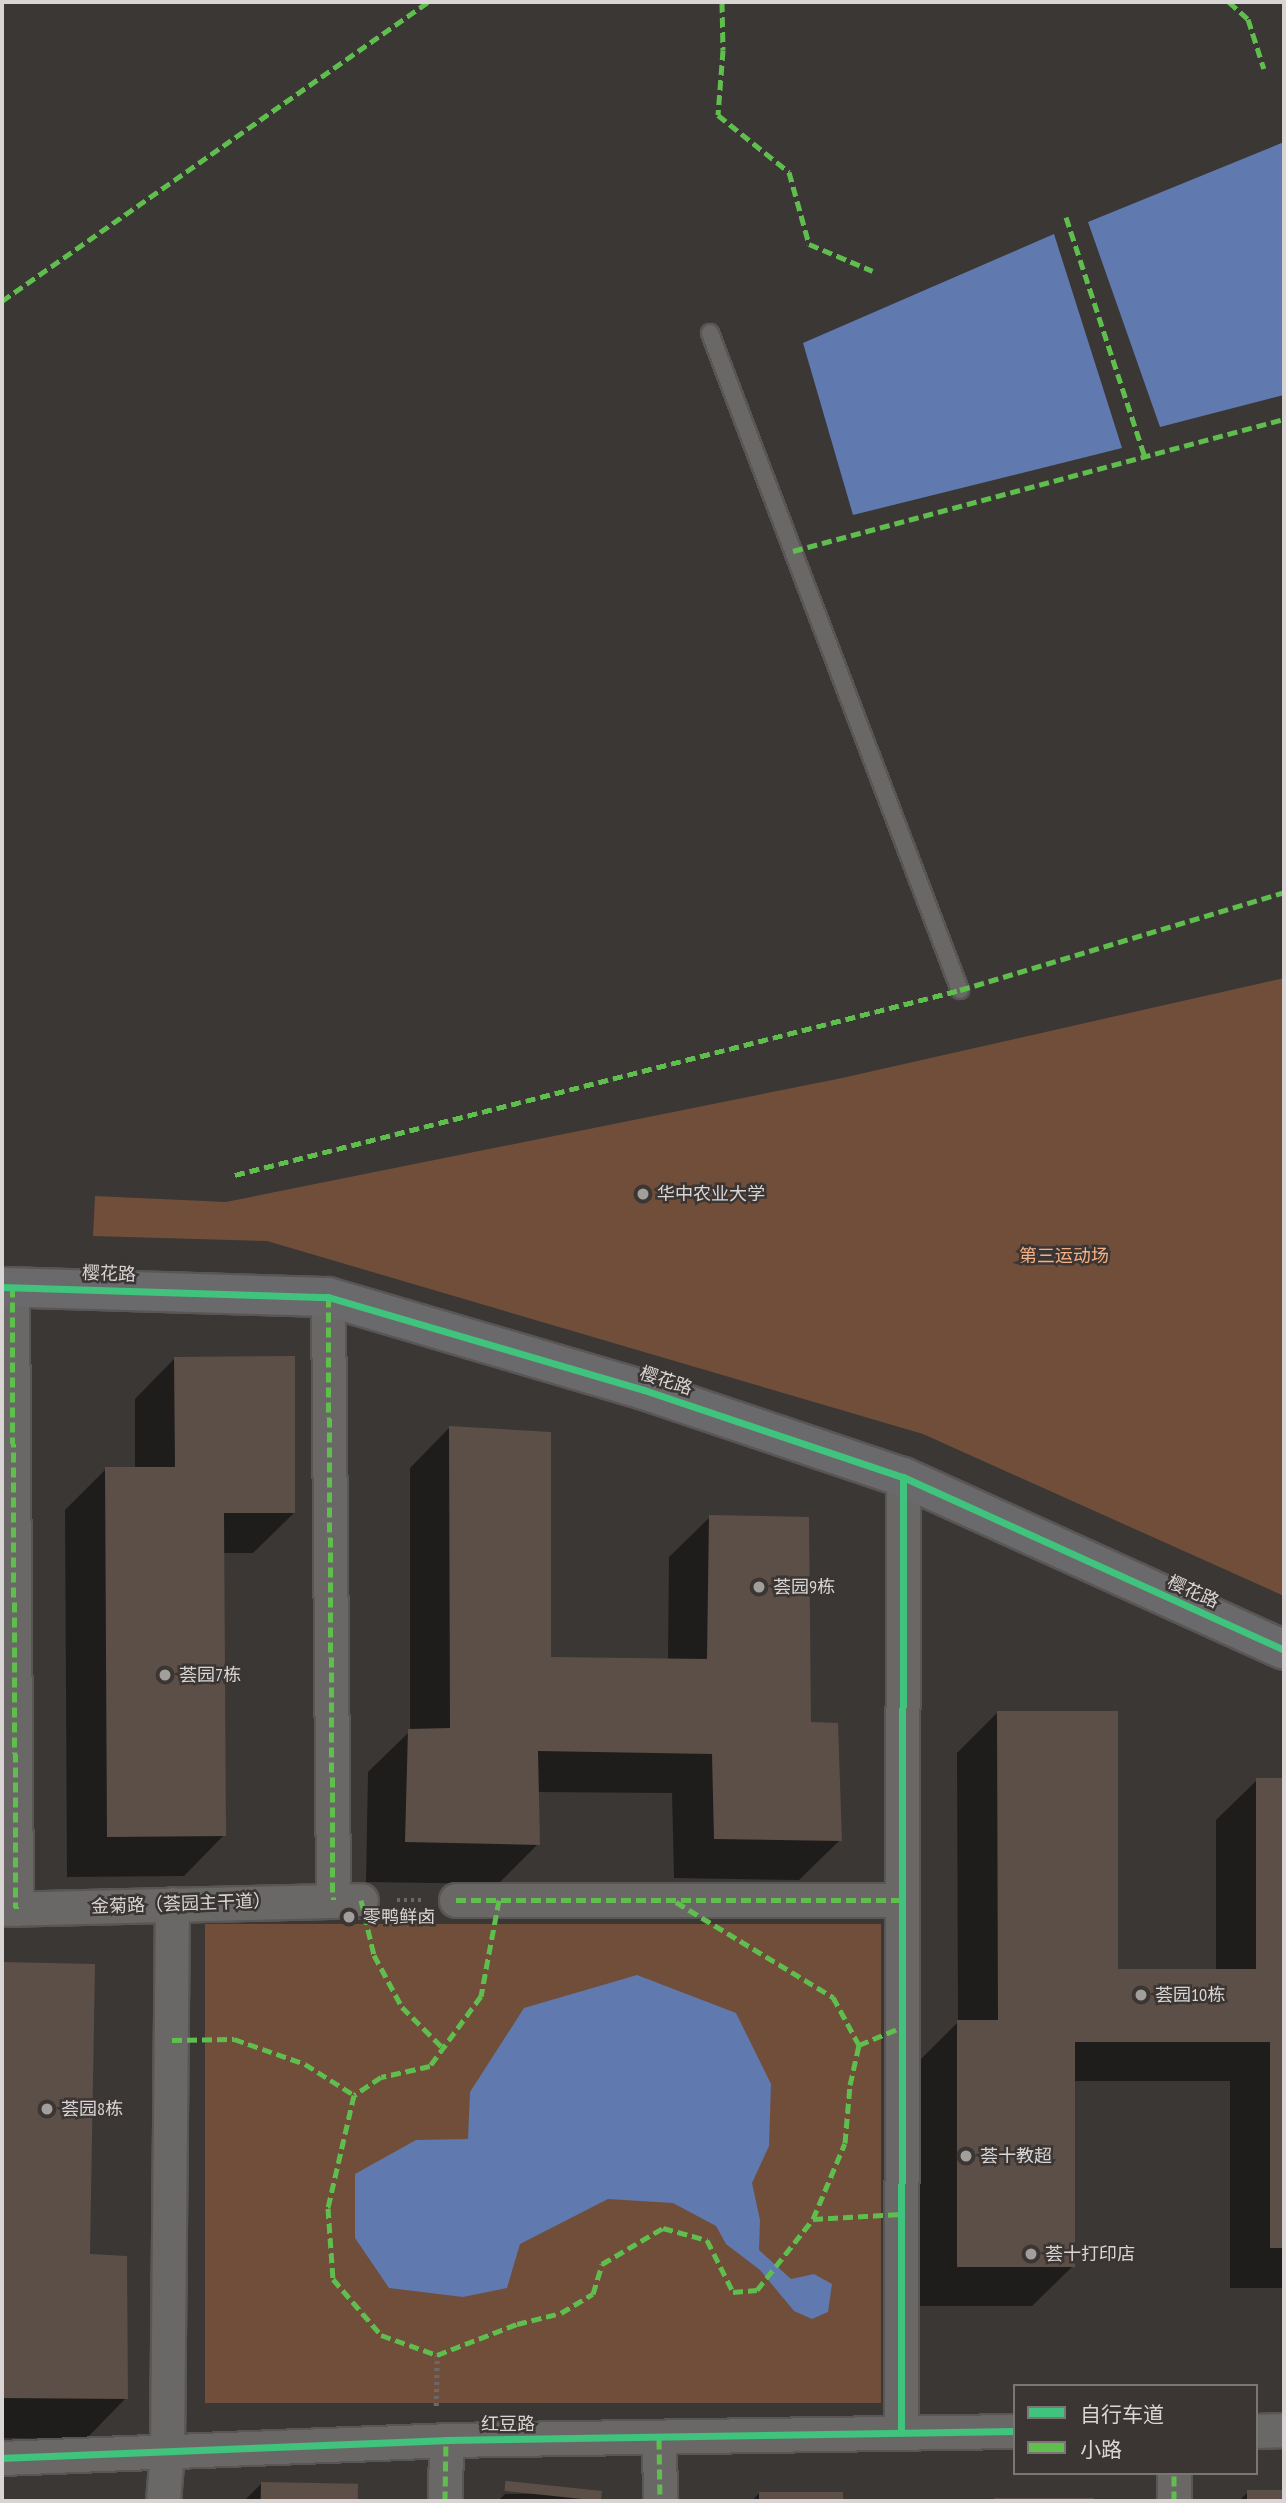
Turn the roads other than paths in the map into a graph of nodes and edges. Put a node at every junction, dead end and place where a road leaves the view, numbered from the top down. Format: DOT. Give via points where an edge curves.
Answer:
graph roads {
  1 [pos="710,333"];
  2 [pos="960,990"];
  3 [pos="7,1287"];
  4 [pos="328,1297"];
  5 [pos="903,1477"];
  6 [pos="1284,1650"];
  7 [pos="456,1900"];
  8 [pos="902,1900"];
  9 [pos="172,1904"];
  10 [pos="9,1909"];
  11 [pos="1284,2430"];
  12 [pos="901,2431"];
  13 [pos="1013,2431"];
  14 [pos="1258,2431"];
  15 [pos="659,2439"];
  16 [pos="441,2440"];
  17 [pos="167,2452"];
  18 [pos="2,2458"];
  19 [pos="1174,2475"];
  20 [pos="163,2501"];
  21 [pos="445,2501"];
  22 [pos="660,2501"];
  23 [pos="1174,2501"];
  1 -- 2 [label="lane"];
  3 -- 4 [label="street, 樱花路"];
  3 -- 10 [label="street"];
  4 -- 5 [label="street, 樱花路" via="644,1390"];
  4 -- 9 [label="street, 金菊路（荟园主干道）" via="347,1900"];
  5 -- 6 [label="street, 樱花路"];
  5 -- 8 [label="street"];
  7 -- 8 [label="street"];
  8 -- 12 [label="street"];
  9 -- 10 [label="street, 金菊路（荟园主干道）"];
  9 -- 17 [label="street"];
  11 -- 14 [label="street"];
  12 -- 13 [label="street, 红豆路"];
  12 -- 15 [label="street, 红豆路"];
  15 -- 16 [label="street, 红豆路"];
  15 -- 22 [label="street"];
  16 -- 17 [label="street, 红豆路"];
  16 -- 21 [label="street"];
  17 -- 18 [label="street, 红豆路"];
  17 -- 20 [label="street"];
  19 -- 23 [label="street"];
}
